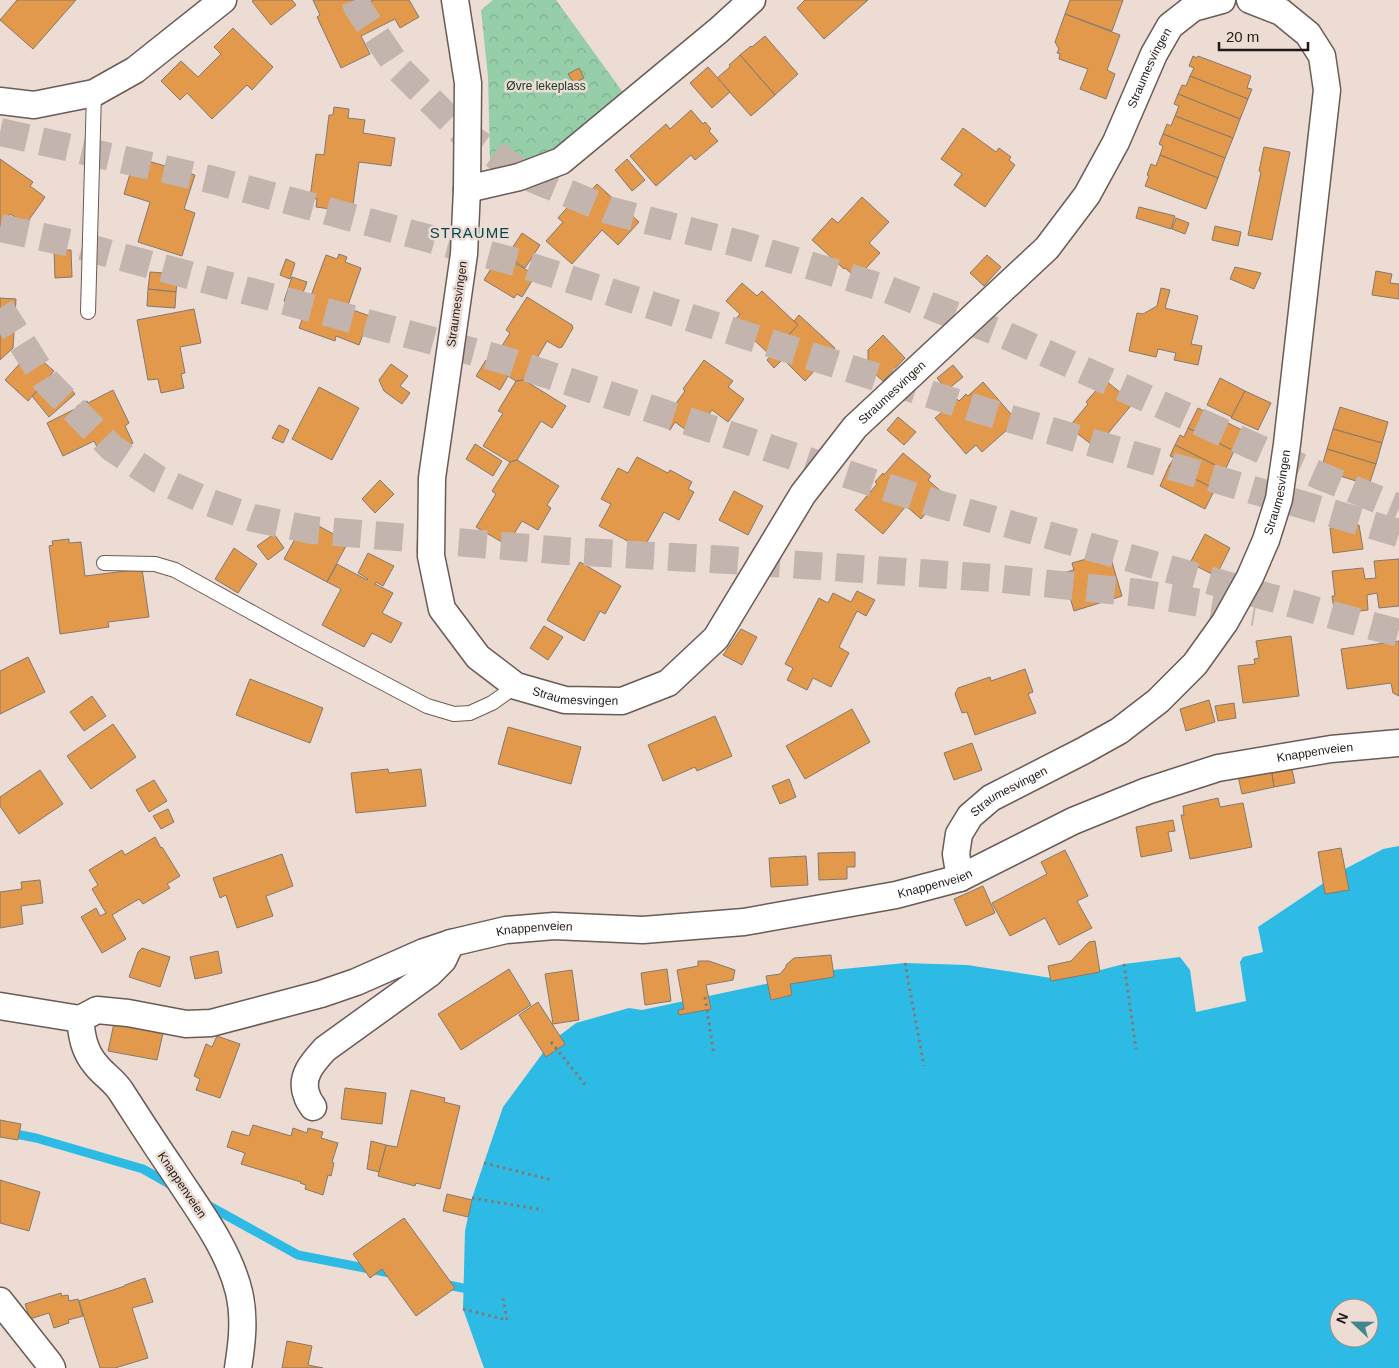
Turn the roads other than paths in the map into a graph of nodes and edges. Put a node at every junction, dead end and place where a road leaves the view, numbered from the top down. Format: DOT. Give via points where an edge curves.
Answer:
graph roads {
  1 [pos="223,0"];
  2 [pos="455,0"];
  3 [pos="752,0"];
  4 [pos="1222,0"];
  5 [pos="1250,0"];
  6 [pos="94,93"];
  7 [pos="0,101"];
  8 [pos="468,189"];
  9 [pos="88,312"];
  10 [pos="104,564"];
  11 [pos="516,686"];
  12 [pos="1399,742"];
  13 [pos="960,878"];
  14 [pos="451,943"];
  15 [pos="0,1006"];
  16 [pos="80,1020"];
  17 [pos="313,1107"];
  18 [pos="0,1301"];
  19 [pos="52,1368"];
  20 [pos="238,1368"];
  1 -- 6 [label="street" via="135,70"];
  2 -- 8 [label="street, Straumesvingen" via="468,83"];
  3 -- 8 [label="street" via="561,160 519,177"];
  4 -- 11 [label="street, Straumesvingen" via="1193,8 1170,26 1154,54 1116,142 1087,195 1046,248 855,428 803,494 716,638 668,684 622,700 565,700"];
  5 -- 13 [label="street, Straumesvingen" via="1281,12 1308,34 1322,56 1327,90 1286,453 1279,499 1266,540 1250,577 1224,622 1195,664 1158,702 1119,731 991,798 970,816 959,834 956,854"];
  6 -- 7 [label="street" via="34,105"];
  6 -- 9 [label="lane"];
  8 -- 11 [label="street, Straumesvingen" via="464,254 432,478 431,556 442,609 478,657"];
  10 -- 11 [label="lane, Straumesvingen" via="155,564 175,570 427,706 454,714 470,713 492,703"];
  12 -- 13 [label="street, Knappenveien" via="1331,748 1218,768 1073,821"];
  13 -- 14 [label="street, Knappenveien" via="896,895 744,922 643,930 554,926 506,930"];
  14 -- 16 [label="street, Knappenveien" via="356,982 212,1023 186,1024 128,1012 97,1010"];
  14 -- 17 [label="street" via="443,960 430,974 325,1049 311,1063 305,1078 306,1095"];
  15 -- 16 [label="street"];
  16 -- 20 [label="street, Knappenveien" via="82,1041 95,1064 118,1087 210,1227 228,1263 239,1292 243,1320"];
  18 -- 19 [label="street"];
}
